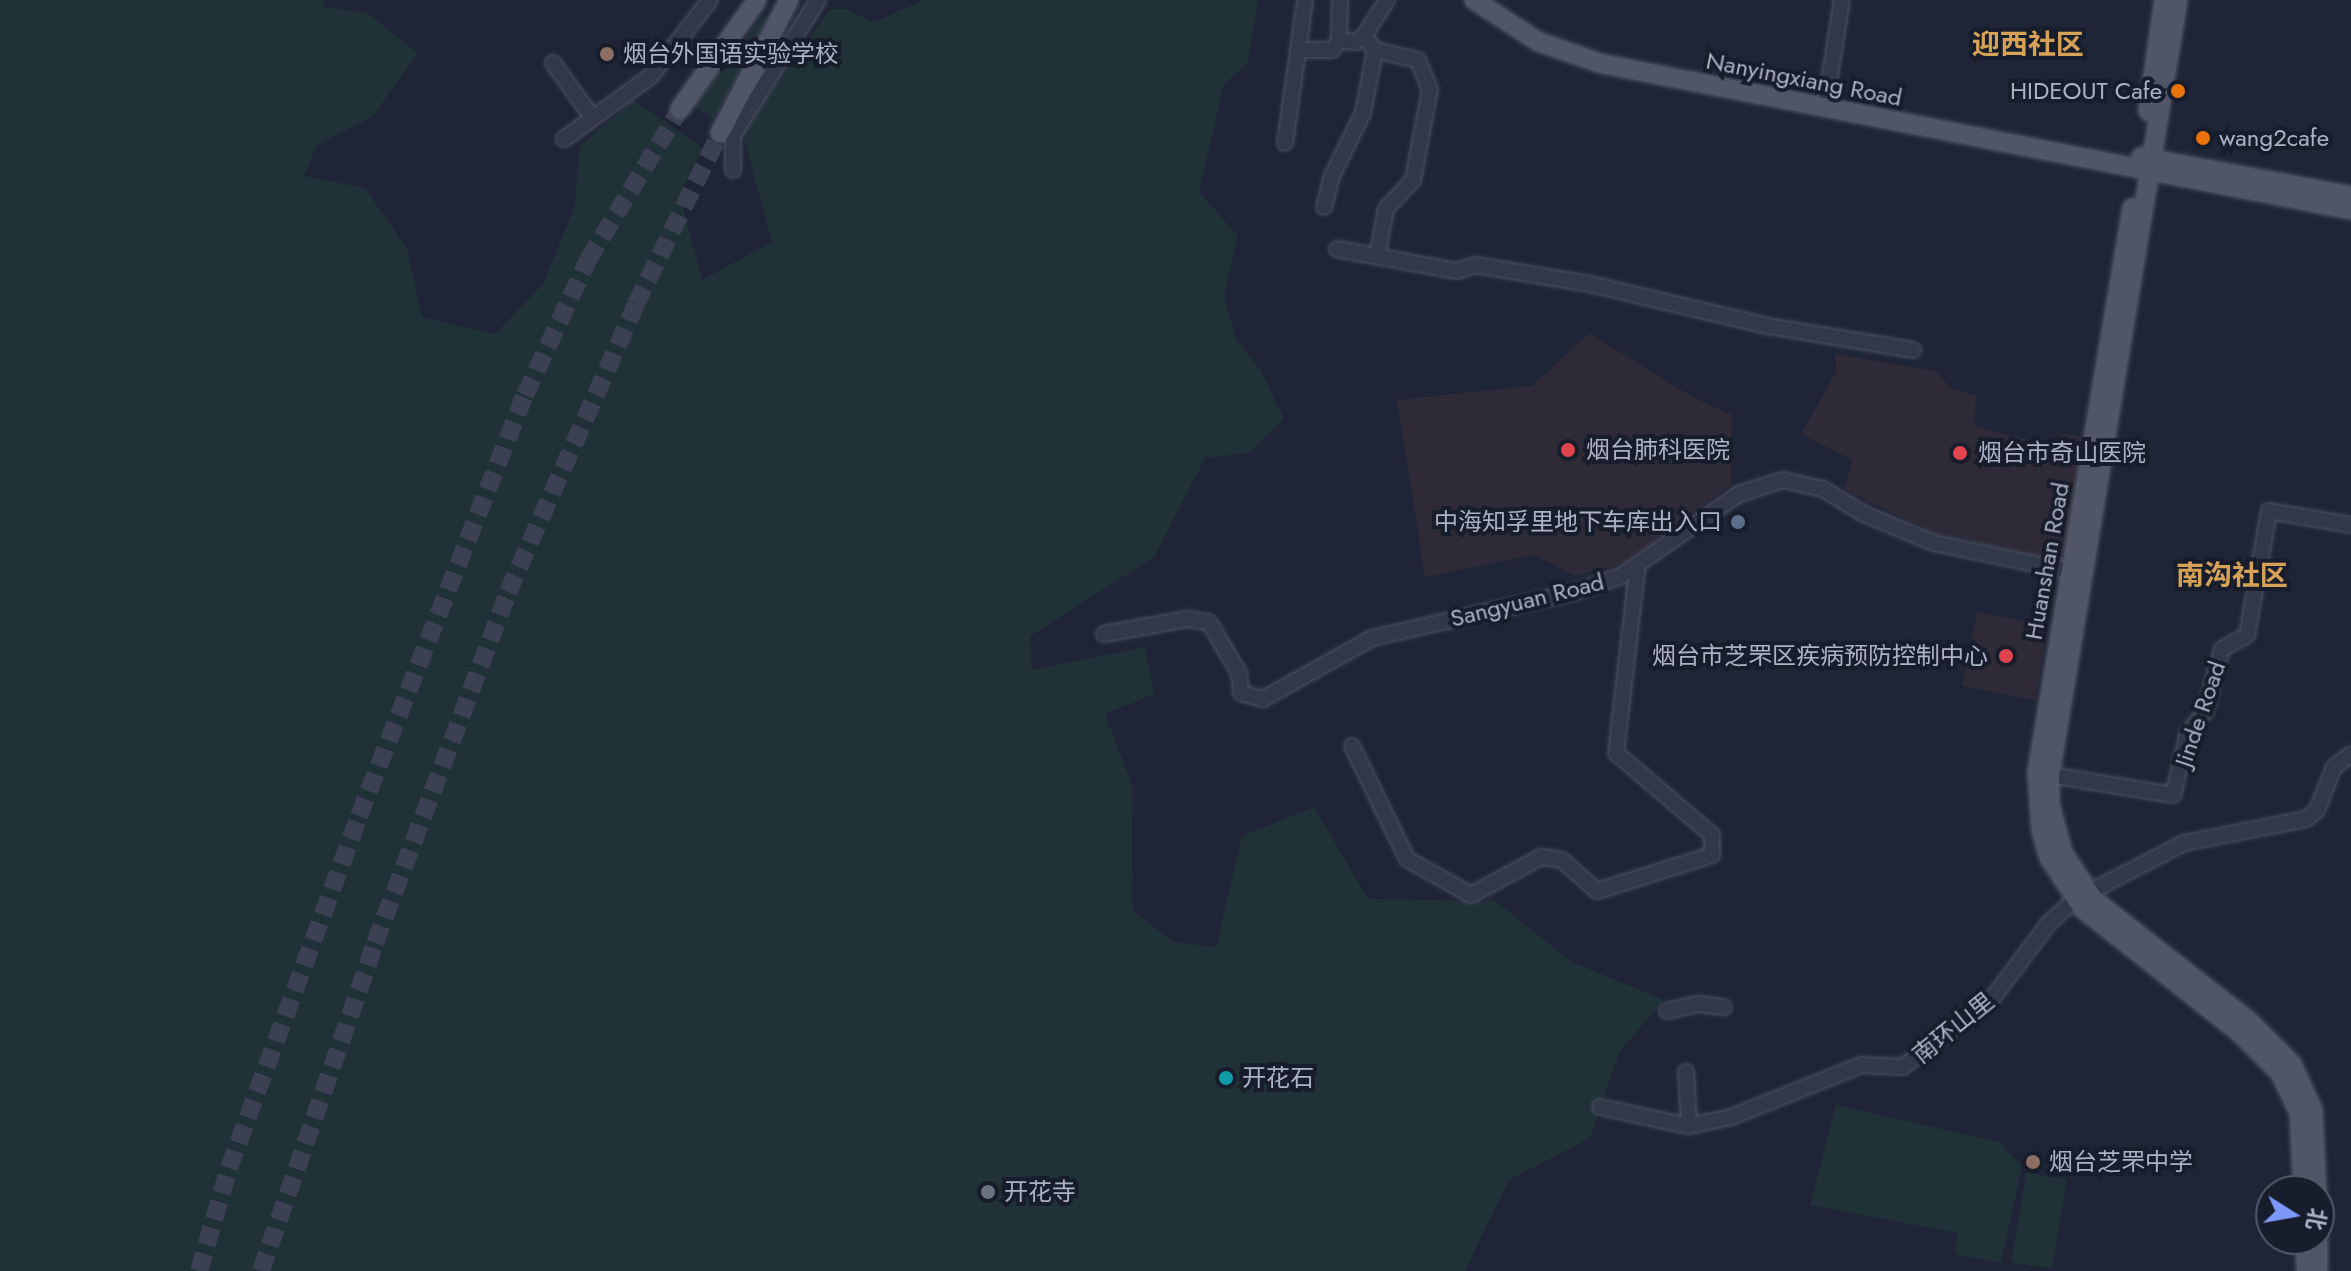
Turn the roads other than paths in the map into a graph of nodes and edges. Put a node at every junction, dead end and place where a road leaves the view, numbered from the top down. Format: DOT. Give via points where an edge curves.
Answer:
graph roads {
  1 [pos="710,0"];
  2 [pos="757,0"];
  3 [pos="789,0"];
  4 [pos="823,0"];
  5 [pos="1305,0"];
  6 [pos="1340,0"];
  7 [pos="1387,0"];
  8 [pos="1474,0"];
  9 [pos="1491,0"];
  10 [pos="1842,0"];
  11 [pos="2164,0"];
  12 [pos="2178,0"];
  13 [pos="1364,36"];
  14 [pos="1339,41"];
  15 [pos="1298,50"];
  16 [pos="1375,50"];
  17 [pos="553,63"];
  18 [pos="1826,103"];
  19 [pos="680,109"];
  20 [pos="593,118"];
  21 [pos="720,133"];
  22 [pos="564,139"];
  23 [pos="1285,143"];
  24 [pos="2146,164"];
  25 [pos="733,170"];
  26 [pos="2351,196"];
  27 [pos="1324,207"];
  28 [pos="2351,210"];
  29 [pos="1337,249"];
  30 [pos="1377,256"];
  31 [pos="1913,350"];
  32 [pos="2351,525"];
  33 [pos="1638,564"];
  34 [pos="2069,571"];
  35 [pos="1104,634"];
  36 [pos="1352,746"];
  37 [pos="2351,754"];
  38 [pos="2050,775"];
  39 [pos="2082,896"];
  40 [pos="1724,1007"];
  41 [pos="1667,1011"];
  42 [pos="1686,1072"];
  43 [pos="1600,1107"];
  44 [pos="1689,1126"];
  45 [pos="2302,1175"];
  46 [pos="2316,1175"];
  1 -- 20 [label="street" via="651,76"];
  2 -- 19 [label="main road"];
  3 -- 21 [label="main road"];
  4 -- 25 [label="street" via="733,135"];
  5 -- 15 [label="street"];
  6 -- 14 [label="street"];
  7 -- 13 [label="street"];
  8 -- 18 [label="main road, Nanyingxiang Road" via="1511,28 1580,58"];
  9 -- 18 [label="main road, Nanyingxiang Road" via="1541,31 1583,47"];
  10 -- 18 [label="street"];
  11 -- 24 [label="main road, Huanshan Road"];
  12 -- 24 [label="main road, Huanshan Road"];
  13 -- 14 [label="street"];
  13 -- 16 [label="street"];
  14 -- 15 [label="street" via="1318,54"];
  15 -- 23 [label="street"];
  16 -- 27 [label="street" via="1363,113 1331,178"];
  16 -- 30 [label="street" via="1418,60 1430,89 1413,180 1386,209"];
  17 -- 20 [label="street"];
  18 -- 24 [label="main road, Nanyingxiang Road"];
  20 -- 22 [label="street"];
  24 -- 26 [label="main road"];
  24 -- 28 [label="main road"];
  24 -- 34 [label="main road, Huanshan Road"];
  24 -- 38 [label="main road, Huanshan Road"];
  29 -- 30 [label="street"];
  30 -- 31 [label="street" via="1457,271 1475,265 1576,282 1768,326"];
  32 -- 38 [label="street, Jinde Road" via="2269,511 2247,635 2222,649 2205,712 2188,733 2173,795"];
  33 -- 34 [label="street, Sangyuan Road" via="1739,494 1783,480 1823,489 1864,514 1934,543"];
  33 -- 35 [label="street, Sangyuan Road" via="1575,592 1372,638 1263,699 1241,693 1239,673 1209,622 1187,619"];
  33 -- 36 [label="street" via="1616,753 1712,835 1712,855 1597,891 1562,860 1541,857 1471,895 1407,859"];
  34 -- 39 [label="main road, Huanshan Road" via="2036,790 2049,858"];
  37 -- 39 [label="street, 南环山里" via="2334,767 2317,810 2306,819 2184,843"];
  38 -- 39 [label="main road, Huanshan Road" via="2054,827"];
  39 -- 44 [label="street, 南环山里" via="2049,923 1994,996 1903,1067 1862,1065 1731,1117"];
  39 -- 45 [label="main road, Huanshan Road" via="2110,936 2239,1032 2280,1073 2299,1113"];
  39 -- 46 [label="main road, Huanshan Road" via="2249,1021 2292,1064 2313,1110"];
  40 -- 41 [label="street" via="1698,1004"];
  42 -- 44 [label="street"];
  43 -- 44 [label="street"];
}
